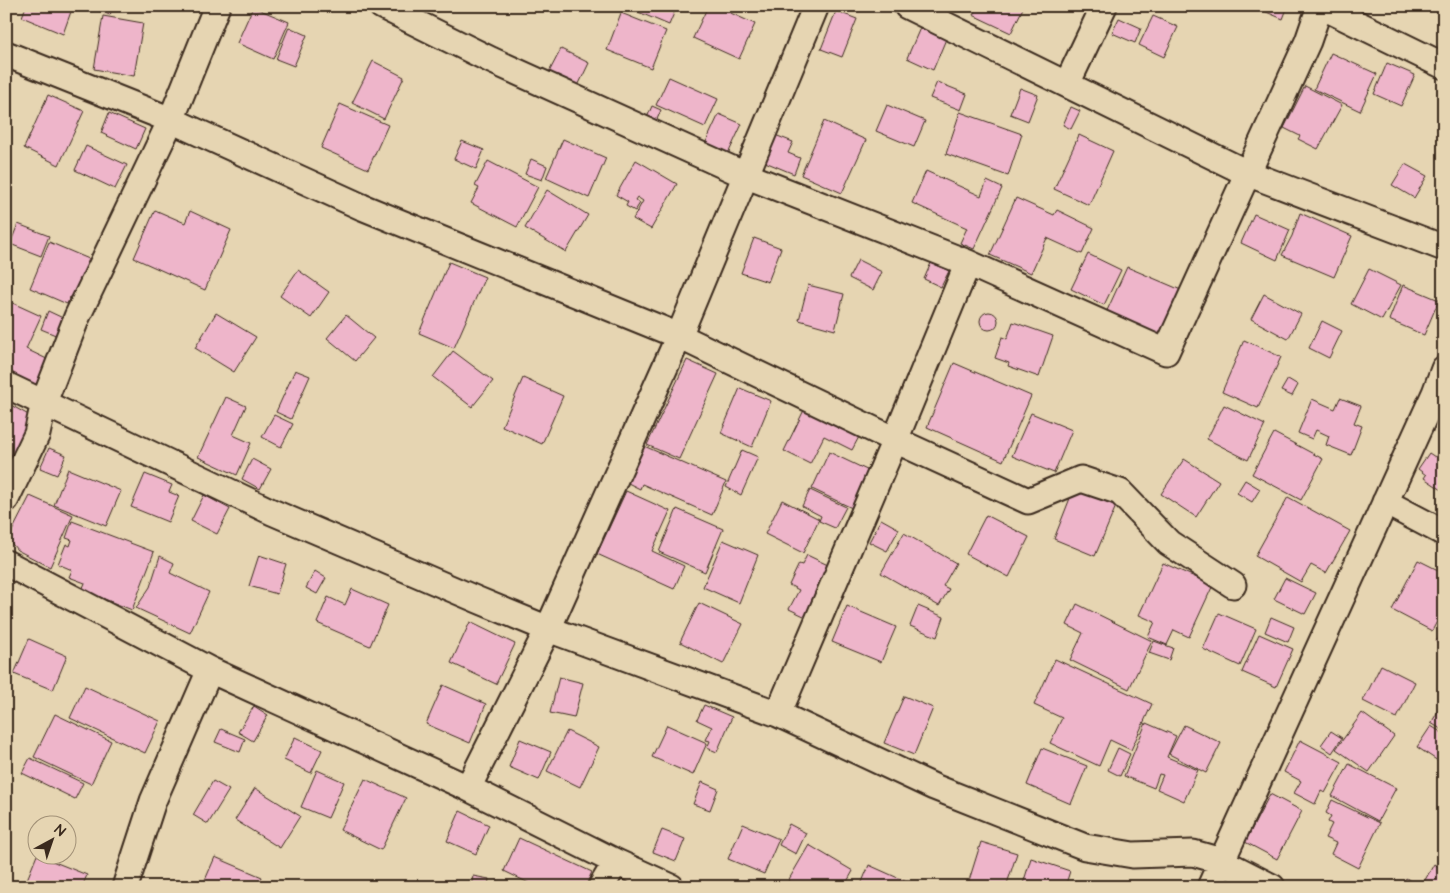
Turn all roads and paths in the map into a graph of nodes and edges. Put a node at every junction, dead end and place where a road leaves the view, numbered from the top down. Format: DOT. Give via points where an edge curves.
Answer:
graph roads {
  1 [pos="217,6"];
  2 [pos="382,6"];
  3 [pos="816,6"];
  4 [pos="907,6"];
  5 [pos="1104,6"];
  6 [pos="1320,6"];
  7 [pos="6,54"];
  8 [pos="1444,66"];
  9 [pos="1067,84"];
  10 [pos="171,120"];
  11 [pos="1246,173"];
  12 [pos="746,175"];
  13 [pos="1444,248"];
  14 [pos="968,263"];
  15 [pos="679,336"];
  16 [pos="1444,368"];
  17 [pos="6,385"];
  18 [pos="44,402"];
  19 [pos="895,440"];
  20 [pos="6,499"];
  21 [pos="1385,502"];
  22 [pos="1444,533"];
  23 [pos="6,564"];
  24 [pos="1233,585"];
  25 [pos="548,629"];
  26 [pos="210,670"];
  27 [pos="778,714"];
  28 [pos="468,788"];
  29 [pos="1221,861"];
  30 [pos="616,862"];
  31 [pos="125,887"];
  32 [pos="601,887"];
  33 [pos="671,887"];
  34 [pos="1210,887"];
  35 [pos="1272,887"];
  1 -- 10 [label="street"];
  2 -- 12 [label="street" via="491,60"];
  3 -- 12 [label="street"];
  4 -- 9 [label="street"];
  5 -- 9 [label="street"];
  6 -- 8 [label="street"];
  6 -- 11 [label="street" via="1308,40"];
  7 -- 10 [label="street"];
  9 -- 11 [label="street"];
  10 -- 15 [label="street" via="362,207"];
  10 -- 18 [label="street" via="76,317"];
  11 -- 13 [label="street"];
  11 -- 14 [label="street" via="1166,352"];
  12 -- 14 [label="street"];
  12 -- 15 [label="street"];
  14 -- 19 [label="street"];
  15 -- 19 [label="street"];
  15 -- 25 [label="street"];
  16 -- 21 [label="street"];
  17 -- 18 [label="street"];
  18 -- 20 [label="street" via="37,434"];
  18 -- 25 [label="street" via="272,512"];
  19 -- 24 [label="street" via="1028,501 1081,479 1120,492 1169,543"];
  19 -- 27 [label="street"];
  21 -- 22 [label="street"];
  21 -- 29 [label="street"];
  23 -- 26 [label="street"];
  25 -- 27 [label="street"];
  25 -- 28 [label="street"];
  26 -- 28 [label="street"];
  26 -- 31 [label="street" via="153,801"];
  27 -- 29 [label="street" via="934,787 1085,846 1133,855 1193,853"];
  28 -- 30 [label="street"];
  29 -- 34 [label="street"];
  29 -- 35 [label="street"];
  30 -- 32 [label="street"];
  30 -- 33 [label="street"];
}
